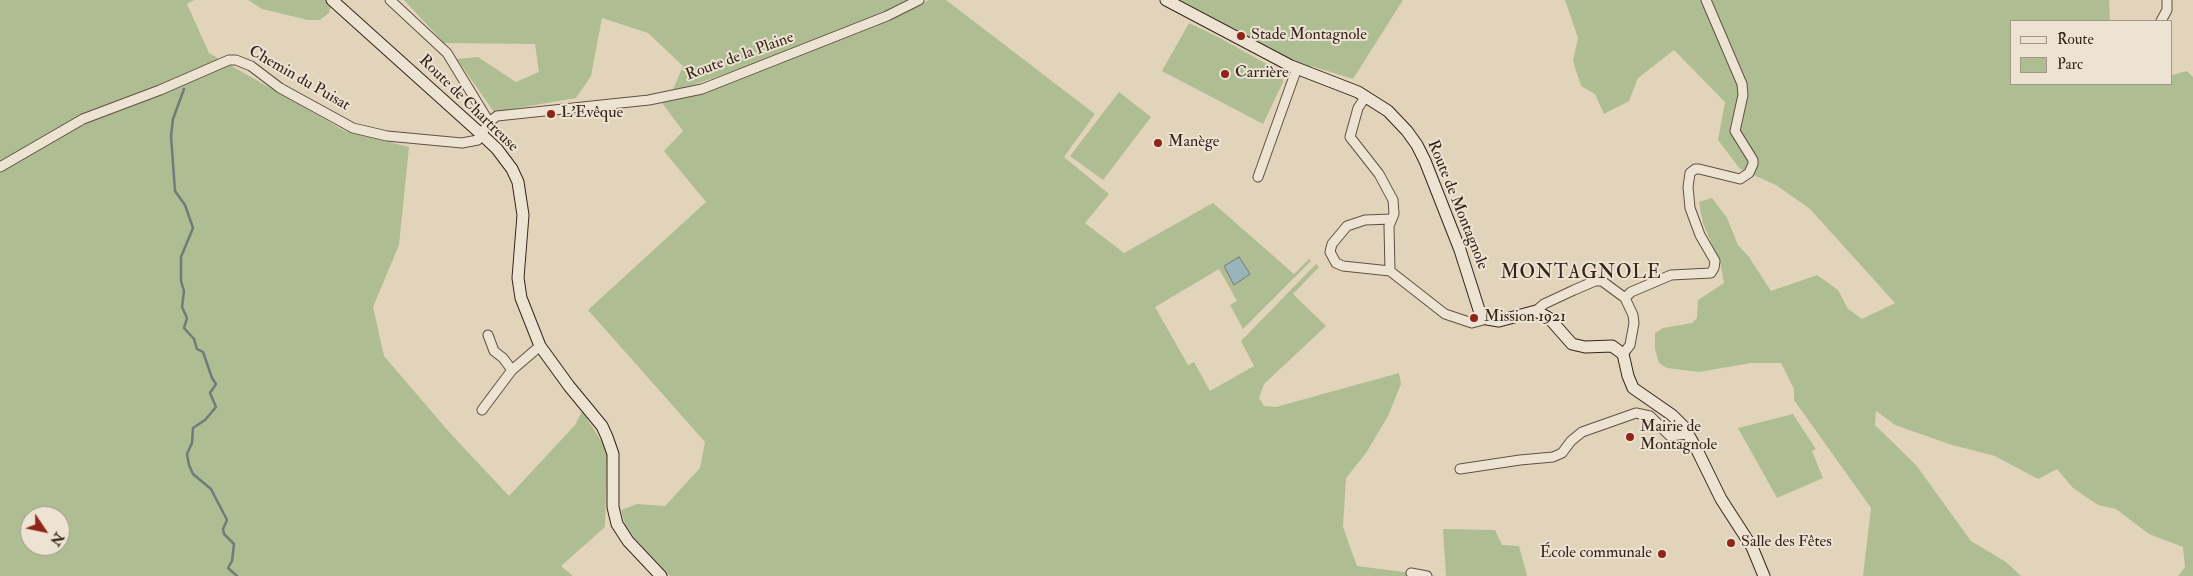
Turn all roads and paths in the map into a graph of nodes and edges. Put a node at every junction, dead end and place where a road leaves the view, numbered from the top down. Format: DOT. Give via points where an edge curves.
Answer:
graph roads {
  1 [pos="332,0"];
  2 [pos="390,0"];
  3 [pos="920,0"];
  4 [pos="1166,0"];
  5 [pos="1706,0"];
  6 [pos="2167,0"];
  7 [pos="2162,20"];
  8 [pos="1297,68"];
  9 [pos="1366,96"];
  10 [pos="489,122"];
  11 [pos="481,134"];
  12 [pos="0,167"];
  13 [pos="1258,177"];
  14 [pos="1391,219"];
  15 [pos="1390,271"];
  16 [pos="1625,298"];
  17 [pos="1536,311"];
  18 [pos="1487,319"];
  19 [pos="488,335"];
  20 [pos="540,346"];
  21 [pos="1623,354"];
  22 [pos="512,370"];
  23 [pos="482,410"];
  24 [pos="1687,434"];
  25 [pos="1460,469"];
  26 [pos="1411,573"];
  27 [pos="661,576"];
  28 [pos="1427,576"];
  29 [pos="1764,576"];
  1 -- 11 [label="street, Route de Chartreuse"];
  2 -- 10 [label="street" via="447,53"];
  3 -- 10 [label="street, Route de la Plaine" via="702,89 648,100 497,116"];
  4 -- 8 [label="street, Route de Montagnole"];
  5 -- 16 [label="street" via="1742,84 1743,95 1735,130 1753,164 1749,173 1740,179 1699,169 1690,173 1690,208 1715,261 1711,273 1671,276 1631,292"];
  6 -- 7 [label="street" via="2167,10"];
  8 -- 9 [label="street, Route de Montagnole"];
  8 -- 13 [label="street"];
  9 -- 14 [label="street" via="1358,108 1350,137 1379,174 1393,200"];
  9 -- 18 [label="street, Route de Montagnole" via="1388,111 1417,145 1460,250 1479,310"];
  10 -- 11 [label="street"];
  11 -- 12 [label="street, Chemin du Puisat" via="478,140 452,143 364,132 280,88 251,66 229,60 83,119"];
  11 -- 20 [label="street, Route de Chartreuse" via="506,160 518,182 523,215 519,291"];
  14 -- 15 [label="street"];
  14 -- 15 [label="street" via="1365,220 1347,226 1332,244 1330,252 1336,263 1343,266"];
  15 -- 18 [label="street" via="1445,314 1472,323"];
  16 -- 17 [label="street" via="1606,284 1595,281 1544,304"];
  16 -- 21 [label="street" via="1634,323 1630,345"];
  17 -- 18 [label="street" via="1506,320"];
  17 -- 21 [label="street" via="1549,318 1572,344 1584,348 1612,346"];
  19 -- 22 [label="street" via="494,351"];
  20 -- 22 [label="street"];
  20 -- 27 [label="street, Route de Chartreuse" via="602,426 613,454 613,507 617,524"];
  21 -- 24 [label="street" via="1633,388 1672,415"];
  22 -- 23 [label="street"];
  24 -- 25 [label="street" via="1670,436 1650,416 1636,413 1582,432 1553,458"];
  24 -- 29 [label="street" via="1721,499 1752,547"];
  26 -- 28 [label="street"];
}
